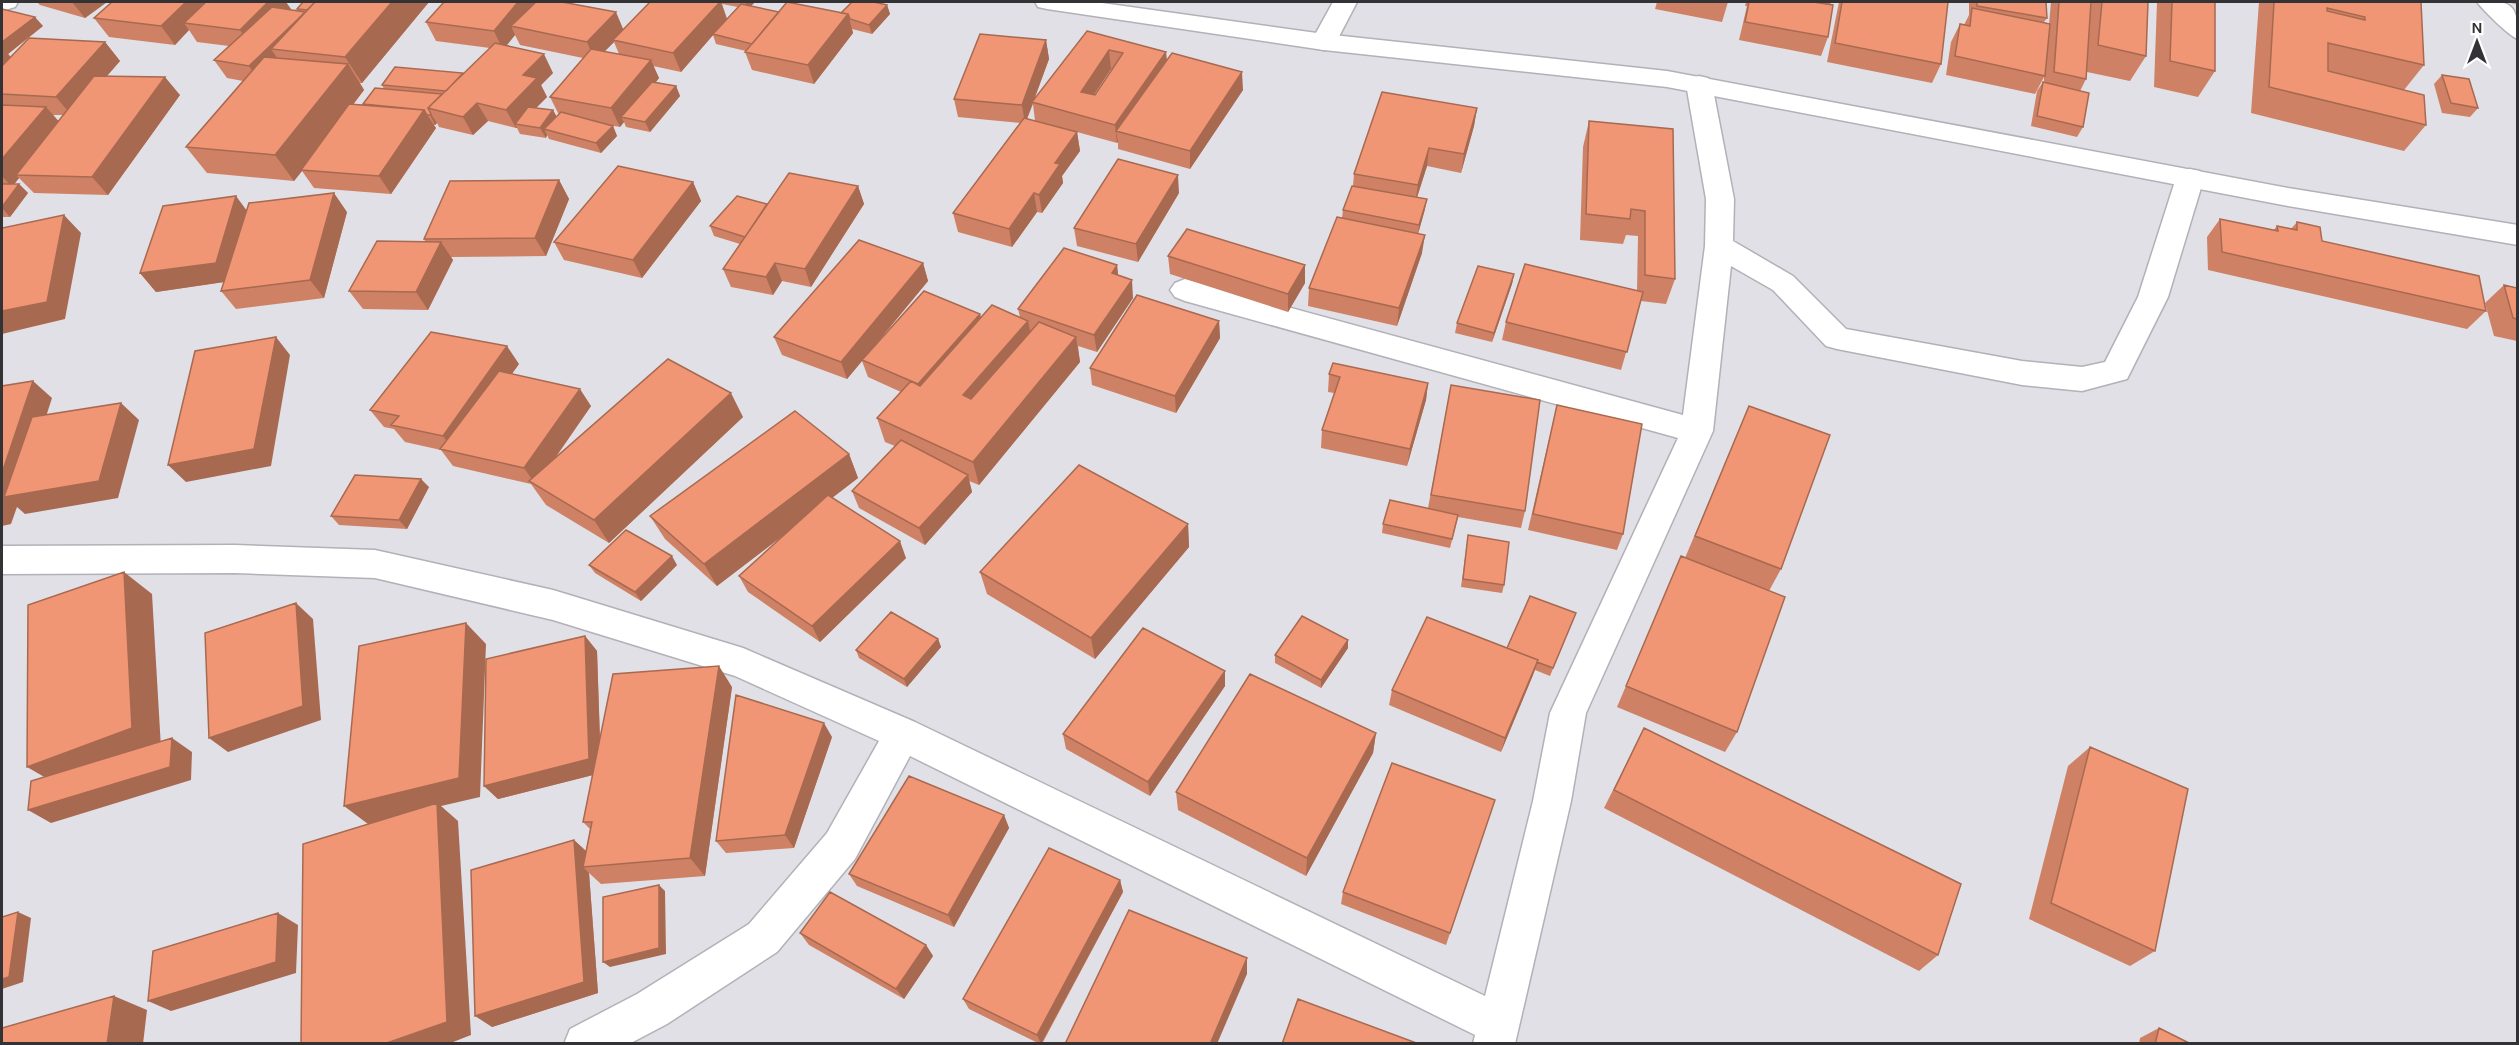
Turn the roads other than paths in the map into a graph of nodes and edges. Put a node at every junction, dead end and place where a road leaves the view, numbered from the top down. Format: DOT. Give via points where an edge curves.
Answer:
graph roads {
  1 [pos="6,2"];
  2 [pos="1047,2"];
  3 [pos="1345,2"];
  4 [pos="2489,2"];
  5 [pos="2,4"];
  6 [pos="2517,31"];
  7 [pos="1324,42"];
  8 [pos="1699,84"];
  9 [pos="2190,178"];
  10 [pos="2517,235"];
  11 [pos="1719,246"];
  12 [pos="1185,290"];
  13 [pos="1697,432"];
  14 [pos="2,560"];
  15 [pos="902,734"];
  16 [pos="1496,1034"];
  17 [pos="585,1044"];
  1 -- 5 [label="street"];
  2 -- 7 [label="street"];
  3 -- 7 [label="street"];
  4 -- 6 [label="street" via="2503,12"];
  7 -- 8 [label="street"];
  8 -- 9 [label="street"];
  8 -- 11 [label="street" via="1720,199"];
  9 -- 10 [label="street"];
  9 -- 11 [label="street" via="2153,297 2116,371 2082,379 2022,373 1837,338 1783,283"];
  11 -- 13 [label="street"];
  12 -- 13 [label="street"];
  13 -- 16 [label="street" via="1569,713"];
  14 -- 15 [label="street" via="236,559 375,564 553,605 743,663"];
  15 -- 16 [label="street"];
  15 -- 17 [label="street" via="841,846 763,938 652,1009"];
}
